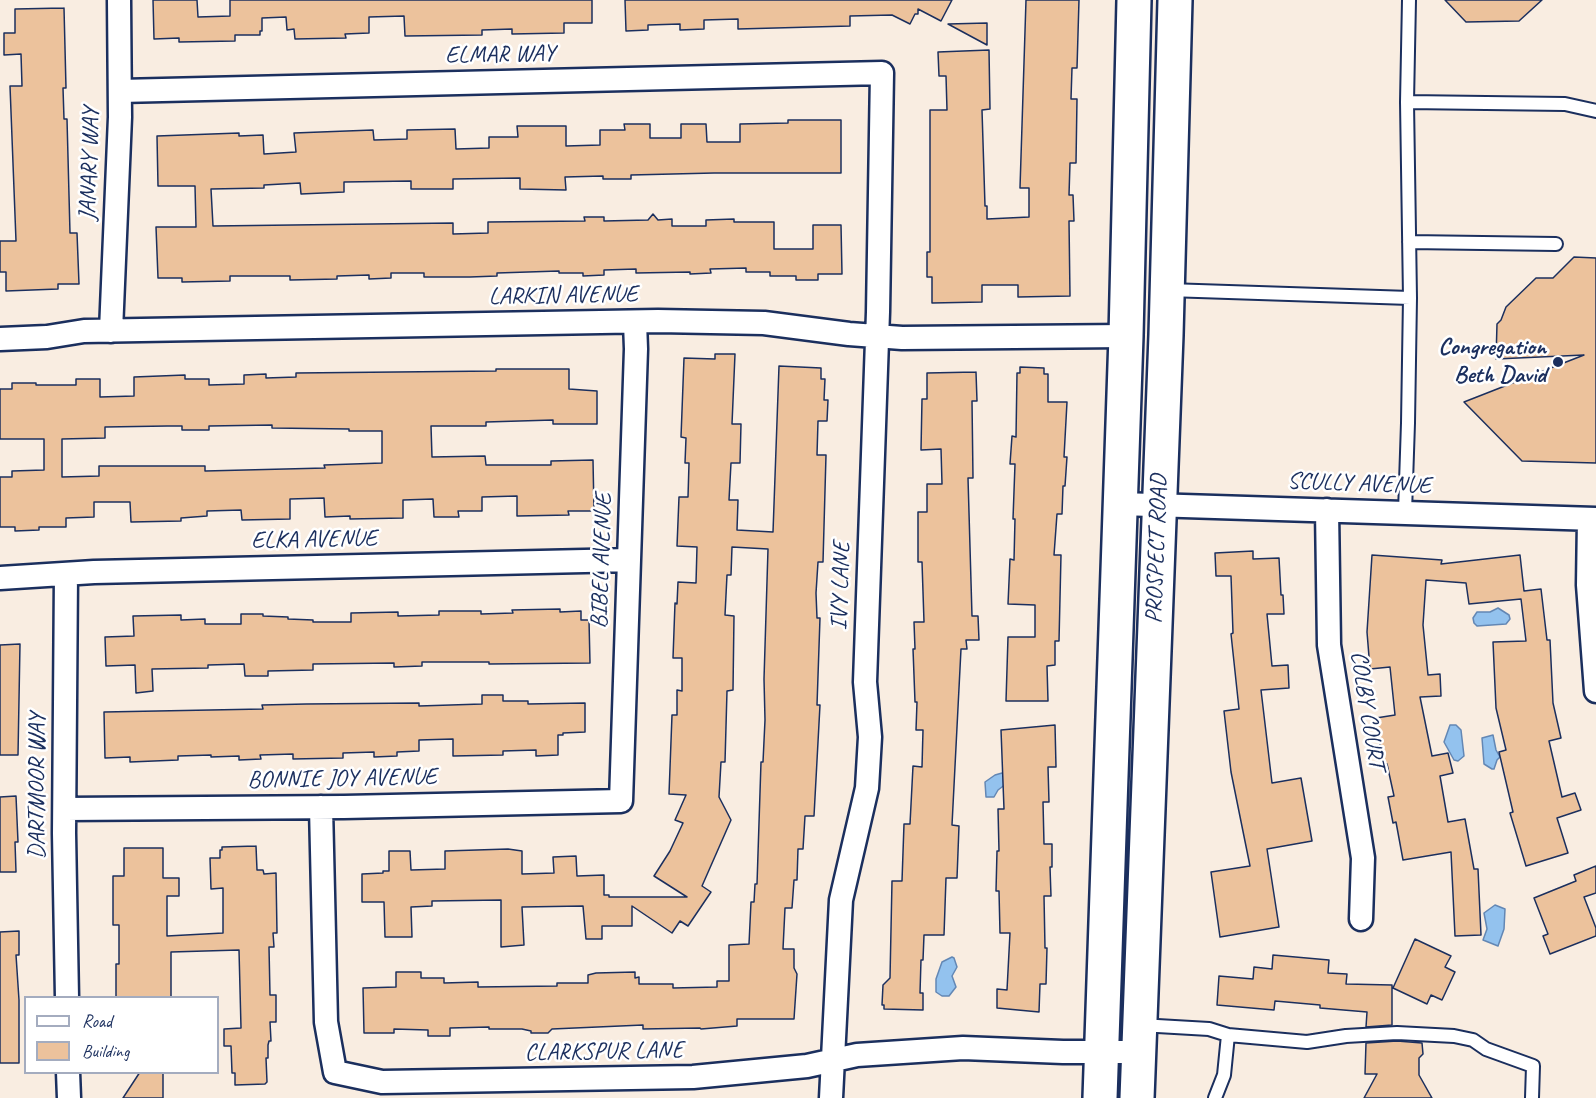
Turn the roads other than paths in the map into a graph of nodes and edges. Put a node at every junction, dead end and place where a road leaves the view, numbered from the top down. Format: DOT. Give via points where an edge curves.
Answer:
graph roads {
  1 [pos="119,0"];
  2 [pos="1134,0"];
  3 [pos="1175,0"];
  4 [pos="1409,0"];
  5 [pos="882,73"];
  6 [pos="120,91"];
  7 [pos="1407,102"];
  8 [pos="1596,111"];
  9 [pos="1409,242"];
  10 [pos="1556,244"];
  11 [pos="1167,290"];
  12 [pos="1410,298"];
  13 [pos="635,322"];
  14 [pos="111,330"];
  15 [pos="876,336"];
  16 [pos="1126,336"];
  17 [pos="0,339"];
  18 [pos="1120,504"];
  19 [pos="1158,505"];
  20 [pos="1327,510"];
  21 [pos="1405,512"];
  22 [pos="1592,519"];
  23 [pos="629,560"];
  24 [pos="66,574"];
  25 [pos="0,578"];
  26 [pos="1596,691"];
  27 [pos="621,801"];
  28 [pos="321,807"];
  29 [pos="64,809"];
  30 [pos="1361,919"];
  31 [pos="67,996"];
  32 [pos="1228,1035"];
  33 [pos="1139,1039"];
  34 [pos="1101,1052"];
  35 [pos="833,1060"];
  36 [pos="68,1074"];
  37 [pos="69,1098"];
  38 [pos="831,1098"];
  39 [pos="1100,1098"];
  40 [pos="1137,1098"];
  41 [pos="1215,1098"];
  42 [pos="1532,1098"];
  1 -- 6 [label="street, JANARY WAY"];
  2 -- 16 [label="main road, PROSPECT ROAD"];
  3 -- 11 [label="main road, PROSPECT ROAD"];
  4 -- 7 [label="lane"];
  5 -- 6 [label="street, ELMAR WAY"];
  5 -- 15 [label="street, IVY LANE"];
  6 -- 14 [label="street, JANARY WAY"];
  7 -- 8 [label="lane" via="1565,104"];
  7 -- 9 [label="lane"];
  9 -- 10 [label="lane"];
  9 -- 12 [label="lane"];
  11 -- 12 [label="lane"];
  11 -- 19 [label="main road, PROSPECT ROAD"];
  12 -- 21 [label="lane"];
  13 -- 14 [label="street, LARKIN AVENUE"];
  13 -- 15 [label="street, LARKIN AVENUE" via="764,323"];
  13 -- 23 [label="street, BIBEL AVENUE"];
  14 -- 17 [label="street, LARKIN AVENUE"];
  15 -- 16 [label="street, LARKIN AVENUE"];
  15 -- 35 [label="street, IVY LANE" via="865,682 870,737 867,788 841,900"];
  16 -- 18 [label="main road, PROSPECT ROAD"];
  18 -- 19 [label="street, SCULLY AVENUE"];
  18 -- 34 [label="main road, PROSPECT ROAD"];
  19 -- 20 [label="street, SCULLY AVENUE"];
  19 -- 33 [label="main road, PROSPECT ROAD"];
  20 -- 21 [label="street, SCULLY AVENUE"];
  20 -- 30 [label="street, COLBY COURT" via="1329,645 1363,858"];
  21 -- 22 [label="street, SCULLY AVENUE"];
  22 -- 26 [label="street" via="1588,585"];
  23 -- 24 [label="street, ELKA AVENUE"];
  23 -- 27 [label="street, BIBEL AVENUE"];
  24 -- 25 [label="street, ELKA AVENUE"];
  24 -- 29 [label="street, DARTMOOR WAY"];
  27 -- 28 [label="street, BONNIE JOY AVENUE"];
  28 -- 29 [label="street, BONNIE JOY AVENUE"];
  28 -- 35 [label="street, CLARKSPUR LANE" via="326,1022 335,1072 382,1082 693,1077"];
  29 -- 31 [label="street, DARTMOOR WAY"];
  32 -- 33 [label="lane" via="1209,1029"];
  32 -- 41 [label="lane" via="1224,1075"];
  32 -- 42 [label="lane" via="1307,1042 1396,1033 1454,1036 1473,1040 1486,1049 1533,1066"];
  33 -- 34 [label="street, CLARKSPUR LANE"];
  33 -- 40 [label="main road, PROSPECT ROAD"];
  34 -- 35 [label="street, CLARKSPUR LANE" via="963,1048"];
  34 -- 39 [label="main road, PROSPECT ROAD"];
  35 -- 38 [label="street, IVY LANE"];
  36 -- 37 [label="street"];
}
